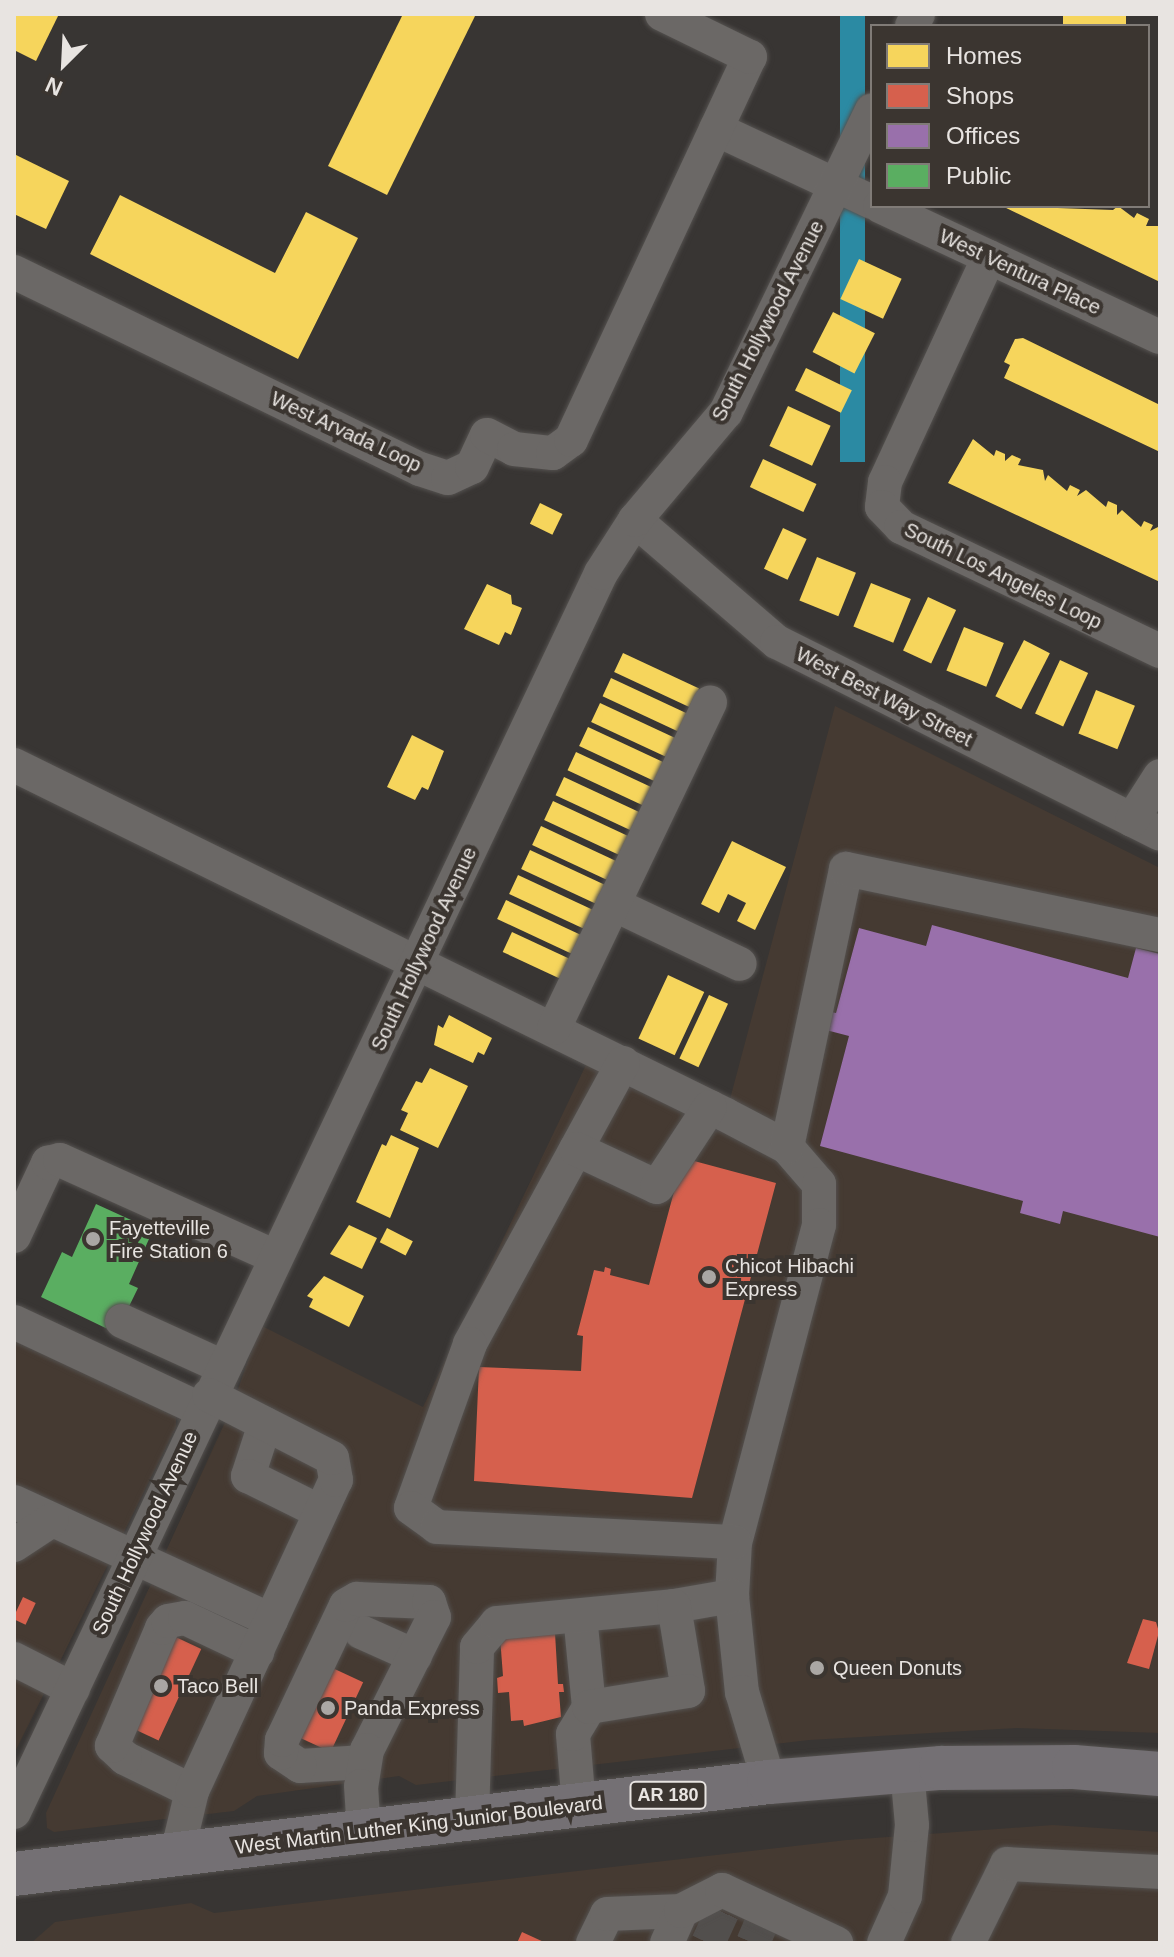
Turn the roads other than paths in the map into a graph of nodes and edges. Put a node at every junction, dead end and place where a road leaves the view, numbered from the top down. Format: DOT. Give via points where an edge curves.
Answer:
graph roads {
  1 [pos="662,14"];
  2 [pos="870,114"];
  3 [pos="716,129"];
  4 [pos="836,185"];
  5 [pos="870,201"];
  6 [pos="884,208"];
  7 [pos="989,257"];
  8 [pos="14,272"];
  9 [pos="1160,337"];
  10 [pos="635,520"];
  11 [pos="1160,651"];
  12 [pos="710,703"];
  13 [pos="14,765"];
  14 [pos="1160,776"];
  15 [pos="1146,827"];
  16 [pos="613,904"];
  17 [pos="1160,935"];
  18 [pos="420,960"];
  19 [pos="740,964"];
  20 [pos="554,1028"];
  21 [pos="608,1056"];
  22 [pos="710,1107"];
  23 [pos="787,1147"];
  24 [pos="576,1149"];
  25 [pos="14,1236"];
  26 [pos="276,1257"];
  27 [pos="122,1321"];
  28 [pos="14,1322"];
  29 [pos="211,1391"];
  30 [pos="265,1424"];
  31 [pos="14,1502"];
  32 [pos="321,1512"];
  33 [pos="52,1520"];
  34 [pos="735,1542"];
  35 [pos="14,1545"];
  36 [pos="133,1559"];
  37 [pos="732,1596"];
  38 [pos="674,1606"];
  39 [pos="580,1616"];
  40 [pos="271,1620"];
  41 [pos="361,1632"];
  42 [pos="257,1652"];
  43 [pos="415,1656"];
  44 [pos="14,1659"];
  45 [pos="73,1689"];
  46 [pos="589,1707"];
  47 [pos="364,1762"];
  48 [pos="907,1770"];
  49 [pos="1160,1774"];
  50 [pos="769,1782"];
  51 [pos="192,1791"];
  52 [pos="579,1806"];
  53 [pos="14,1812"];
  54 [pos="472,1819"];
  55 [pos="364,1832"];
  56 [pos="177,1854"];
  57 [pos="1160,1872"];
  58 [pos="14,1874"];
  59 [pos="681,1911"];
  60 [pos="600,1928"];
  61 [pos="823,1940"];
  62 [pos="667,1943"];
  63 [pos="884,1943"];
  64 [pos="968,1943"];
  1 -- 3 [label="street, West Arvada Loop" via="750,57"];
  2 -- 4 [label="street, South Hollywood Avenue"];
  3 -- 4 [label="street"];
  3 -- 8 [label="street, West Arvada Loop" via="571,440 553,453 536,454 487,435 472,467 448,478"];
  4 -- 5 [label="street"];
  4 -- 10 [label="street, South Hollywood Avenue" via="726,412"];
  6 -- 7 [label="street, West Ventura Place"];
  7 -- 9 [label="street, West Ventura Place"];
  7 -- 11 [label="street, South Los Angeles Loop" via="885,482 882,507 901,527"];
  10 -- 15 [label="street, West Best Way Street" via="777,642"];
  10 -- 18 [label="street, South Hollywood Avenue" via="601,573"];
  12 -- 16 [label="street"];
  13 -- 18 [label="street"];
  14 -- 15 [label="street"];
  16 -- 19 [label="street"];
  16 -- 20 [label="street"];
  17 -- 23 [label="street" via="846,869"];
  18 -- 20 [label="street"];
  18 -- 26 [label="street, South Hollywood Avenue"];
  20 -- 21 [label="street"];
  21 -- 22 [label="street"];
  21 -- 24 [label="street"];
  22 -- 23 [label="street"];
  22 -- 24 [label="street" via="657,1187"];
  23 -- 34 [label="street" via="819,1184 819,1225"];
  24 -- 34 [label="street" via="470,1344 411,1508 437,1527"];
  25 -- 26 [label="street" via="48,1163 60,1160"];
  26 -- 29 [label="street, South Hollywood Avenue"];
  27 -- 29 [label="street"];
  28 -- 29 [label="street"];
  29 -- 30 [label="street"];
  29 -- 36 [label="street, South Hollywood Avenue"];
  30 -- 32 [label="street" via="332,1458 336,1480"];
  30 -- 32 [label="street" via="248,1476"];
  31 -- 33 [label="street"];
  32 -- 40 [label="street"];
  33 -- 35 [label="street"];
  33 -- 36 [label="street"];
  34 -- 37 [label="street"];
  36 -- 40 [label="street"];
  36 -- 45 [label="street, South Hollywood Avenue"];
  37 -- 38 [label="street"];
  37 -- 50 [label="street" via="742,1692"];
  38 -- 39 [label="street"];
  38 -- 46 [label="street" via="688,1691"];
  39 -- 46 [label="street"];
  39 -- 54 [label="street" via="497,1623 477,1647"];
  40 -- 42 [label="street"];
  41 -- 43 [label="street"];
  42 -- 51 [label="street"];
  42 -- 51 [label="street" via="185,1618 168,1621 162,1628 112,1746 125,1758"];
  43 -- 47 [label="street"];
  43 -- 47 [label="street" via="434,1617 429,1602 357,1599 346,1605 282,1740 281,1753 300,1766"];
  44 -- 45 [label="street"];
  45 -- 53 [label="street, South Hollywood Avenue"];
  46 -- 52 [label="street" via="573,1734"];
  47 -- 55 [label="street"];
  48 -- 49 [label="main road, West Martin Luther King Junior Boulevard / AR 180" via="1074,1767"];
  48 -- 50 [label="main road, West Martin Luther King Junior Boulevard / AR 180"];
  48 -- 63 [label="street" via="912,1825 905,1896"];
  50 -- 52 [label="main road, West Martin Luther King Junior Boulevard / AR 180"];
  51 -- 56 [label="street"];
  52 -- 54 [label="main road, West Martin Luther King Junior Boulevard / AR 180"];
  54 -- 55 [label="main road, West Martin Luther King Junior Boulevard / AR 180"];
  55 -- 56 [label="main road, West Martin Luther King Junior Boulevard / AR 180"];
  56 -- 58 [label="main road, West Martin Luther King Junior Boulevard / AR 180"];
  57 -- 64 [label="street" via="1007,1864"];
  59 -- 60 [label="street"];
  59 -- 61 [label="street" via="722,1890 729,1899"];
  59 -- 62 [label="street"];
}
